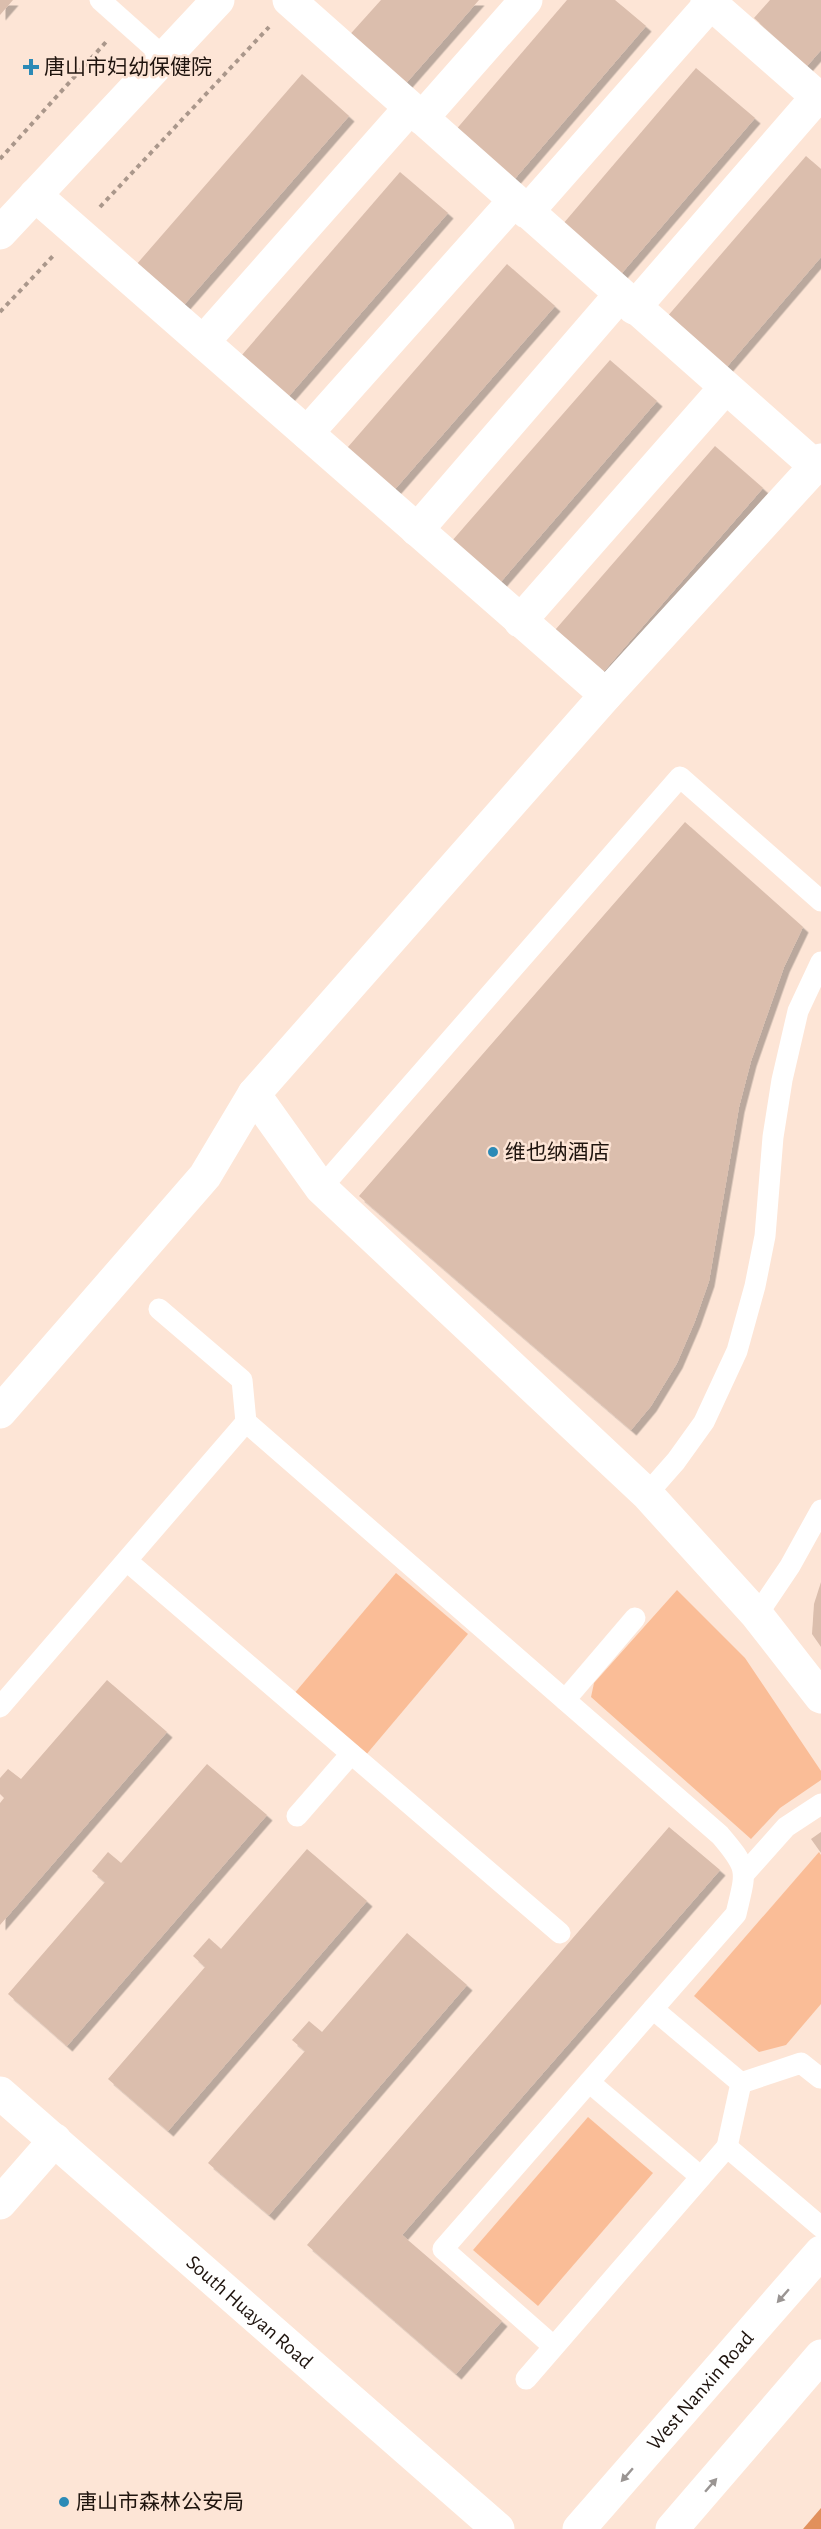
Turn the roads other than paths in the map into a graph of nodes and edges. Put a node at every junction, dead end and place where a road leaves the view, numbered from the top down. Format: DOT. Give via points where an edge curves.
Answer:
graph roads {
  1 [pos="100,0"];
  2 [pos="218,0"];
  3 [pos="526,0"];
  4 [pos="290,1"];
  5 [pos="714,3"];
  6 [pos="164,57"];
  7 [pos="819,98"];
  8 [pos="416,113"];
  9 [pos="35,195"];
  10 [pos="520,207"];
  11 [pos="0,234"];
  12 [pos="627,301"];
  13 [pos="203,342"];
  14 [pos="724,388"];
  15 [pos="307,434"];
  16 [pos="818,462"];
  17 [pos="417,530"];
  18 [pos="520,621"];
  19 [pos="606,695"];
  20 [pos="821,901"];
  21 [pos="821,962"];
  22 [pos="254,1094"];
  23 [pos="321,1188"];
  24 [pos="159,1308"];
  25 [pos="0,1412"];
  26 [pos="246,1422"];
  27 [pos="647,1494"];
  28 [pos="821,1510"];
  29 [pos="127,1561"];
  30 [pos="757,1615"];
  31 [pos="635,1618"];
  32 [pos="821,1697"];
  33 [pos="565,1700"];
  34 [pos="0,1707"];
  35 [pos="351,1754"];
  36 [pos="821,1804"];
  37 [pos="297,1816"];
  38 [pos="745,1873"];
  39 [pos="560,1934"];
  40 [pos="653,2009"];
  41 [pos="821,2077"];
  42 [pos="589,2082"];
  43 [pos="741,2083"];
  44 [pos="0,2093"];
  45 [pos="55,2140"];
  46 [pos="727,2147"];
  47 [pos="700,2177"];
  48 [pos="0,2203"];
  49 [pos="821,2227"];
  50 [pos="821,2252"];
  51 [pos="553,2346"];
  52 [pos="821,2356"];
  53 [pos="526,2379"];
  54 [pos="498,2529"];
  55 [pos="579,2529"];
  56 [pos="672,2529"];
  1 -- 6 [label="lane"];
  2 -- 6 [label="street"];
  3 -- 8 [label="street"];
  4 -- 8 [label="street"];
  5 -- 7 [label="street"];
  5 -- 10 [label="street"];
  6 -- 9 [label="street"];
  7 -- 12 [label="street"];
  8 -- 10 [label="street"];
  8 -- 13 [label="street"];
  9 -- 11 [label="street"];
  9 -- 13 [label="street"];
  10 -- 12 [label="street"];
  10 -- 15 [label="street"];
  12 -- 14 [label="street"];
  12 -- 17 [label="street"];
  13 -- 15 [label="street"];
  14 -- 16 [label="street"];
  14 -- 18 [label="street"];
  15 -- 17 [label="street"];
  16 -- 19 [label="street"];
  17 -- 18 [label="street"];
  18 -- 19 [label="street"];
  19 -- 22 [label="street"];
  20 -- 23 [label="lane" via="680,777"];
  21 -- 27 [label="lane" via="798,1011 782,1080 765,1236 737,1351 704,1422"];
  22 -- 23 [label="street"];
  22 -- 25 [label="street" via="206,1176"];
  23 -- 27 [label="street"];
  24 -- 26 [label="lane" via="242,1380"];
  26 -- 29 [label="lane"];
  26 -- 33 [label="lane"];
  27 -- 30 [label="street"];
  28 -- 30 [label="lane"];
  29 -- 34 [label="lane"];
  29 -- 35 [label="lane"];
  30 -- 32 [label="street"];
  31 -- 33 [label="lane"];
  33 -- 38 [label="lane" via="720,1835 739,1857"];
  35 -- 37 [label="lane"];
  35 -- 39 [label="lane"];
  36 -- 38 [label="lane" via="786,1827"];
  38 -- 40 [label="lane" via="736,1914"];
  40 -- 42 [label="lane"];
  40 -- 43 [label="lane"];
  41 -- 43 [label="lane" via="801,2063"];
  42 -- 47 [label="lane"];
  42 -- 51 [label="lane" via="443,2249"];
  43 -- 46 [label="lane"];
  44 -- 45 [label="street, South Huayan Road"];
  45 -- 48 [label="street"];
  45 -- 54 [label="street, South Huayan Road"];
  46 -- 47 [label="lane"];
  46 -- 49 [label="lane"];
  47 -- 51 [label="lane"];
  50 -- 55 [label="street, West Nanxin Road, one-way"];
  51 -- 53 [label="lane"];
  56 -- 52 [label="street, one-way"];
}
